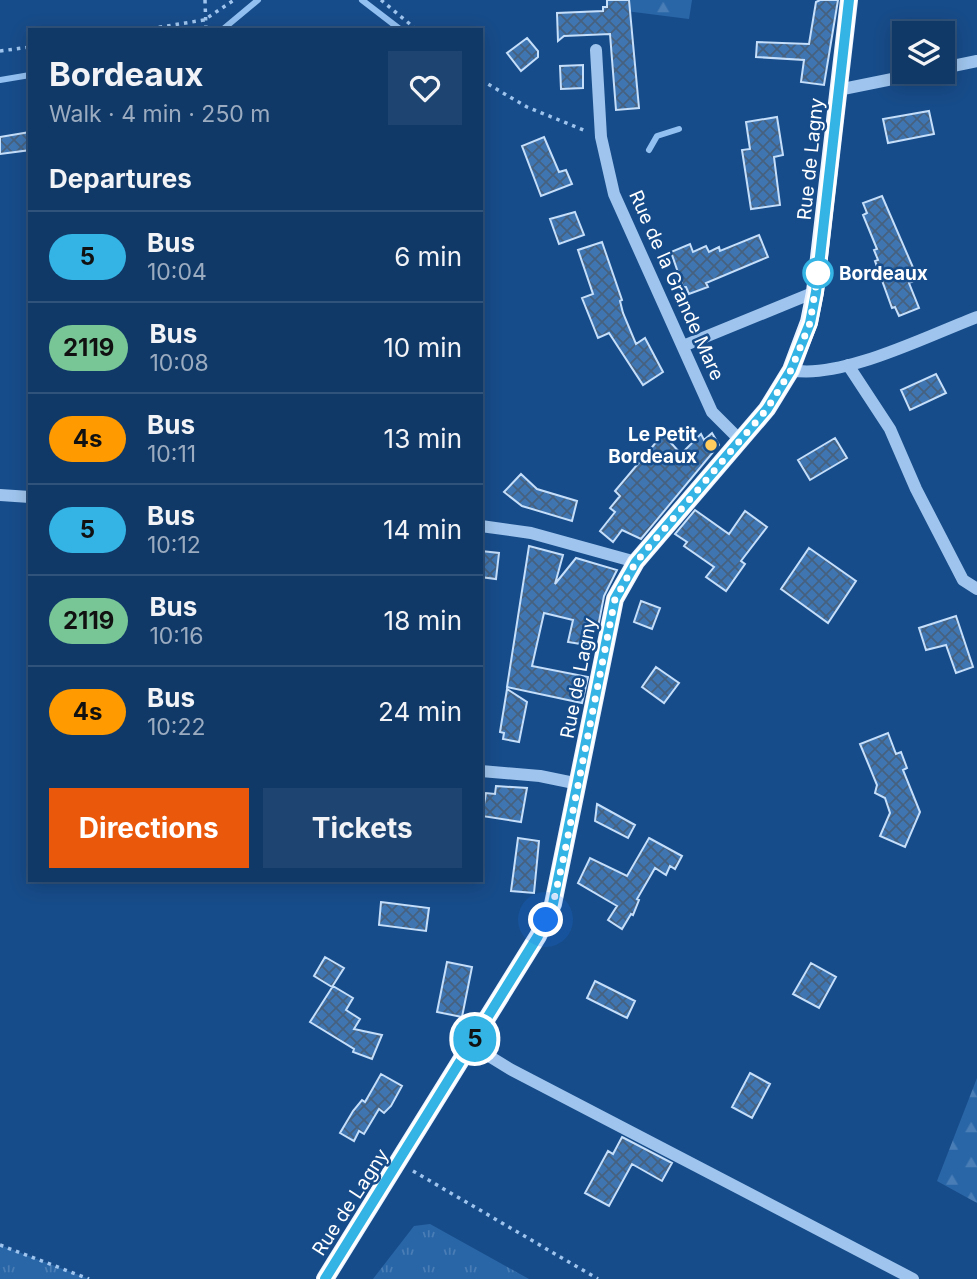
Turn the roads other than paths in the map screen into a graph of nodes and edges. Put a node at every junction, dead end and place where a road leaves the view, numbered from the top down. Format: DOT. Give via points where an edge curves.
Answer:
graph roads {
  1 [pos="849,0"];
  2 [pos="596,50"];
  3 [pos="977,61"];
  4 [pos="955,66"];
  5 [pos="892,79"];
  6 [pos="838,90"];
  7 [pos="816,292"];
  8 [pos="977,317"];
  9 [pos="683,346"];
  10 [pos="848,365"];
  11 [pos="791,370"];
  12 [pos="741,441"];
  13 [pos="0,495"];
  14 [pos="28,497"];
  15 [pos="483,526"];
  16 [pos="636,562"];
  17 [pos="977,589"];
  18 [pos="483,771"];
  19 [pos="579,784"];
  20 [pos="471,1045"];
  21 [pos="325,1279"];
  22 [pos="913,1279"];
  1 -- 6 [label="main road, Rue de Lagny"];
  2 -- 9 [label="street, Rue de la Grande Mare" via="601,137 614,194"];
  3 -- 4 [label="street"];
  5 -- 6 [label="street"];
  6 -- 7 [label="main road, Rue de Lagny"];
  7 -- 9 [label="street"];
  7 -- 11 [label="main road, Rue de Lagny" via="810,323"];
  8 -- 10 [label="street"];
  9 -- 12 [label="street, Rue de la Grande Mare" via="712,412"];
  10 -- 11 [label="street" via="806,373"];
  10 -- 17 [label="street" via="890,429 963,580"];
  11 -- 12 [label="main road, Rue de Lagny"];
  12 -- 16 [label="main road, Rue de Lagny"];
  13 -- 14 [label="street"];
  15 -- 16 [label="street" via="531,533"];
  16 -- 19 [label="main road, Rue de Lagny" via="615,599"];
  18 -- 19 [label="street"];
  19 -- 20 [label="main road, Rue de Lagny" via="553,904"];
  20 -- 21 [label="main road, Rue de Lagny"];
  20 -- 22 [label="street" via="522,1076"];
}
